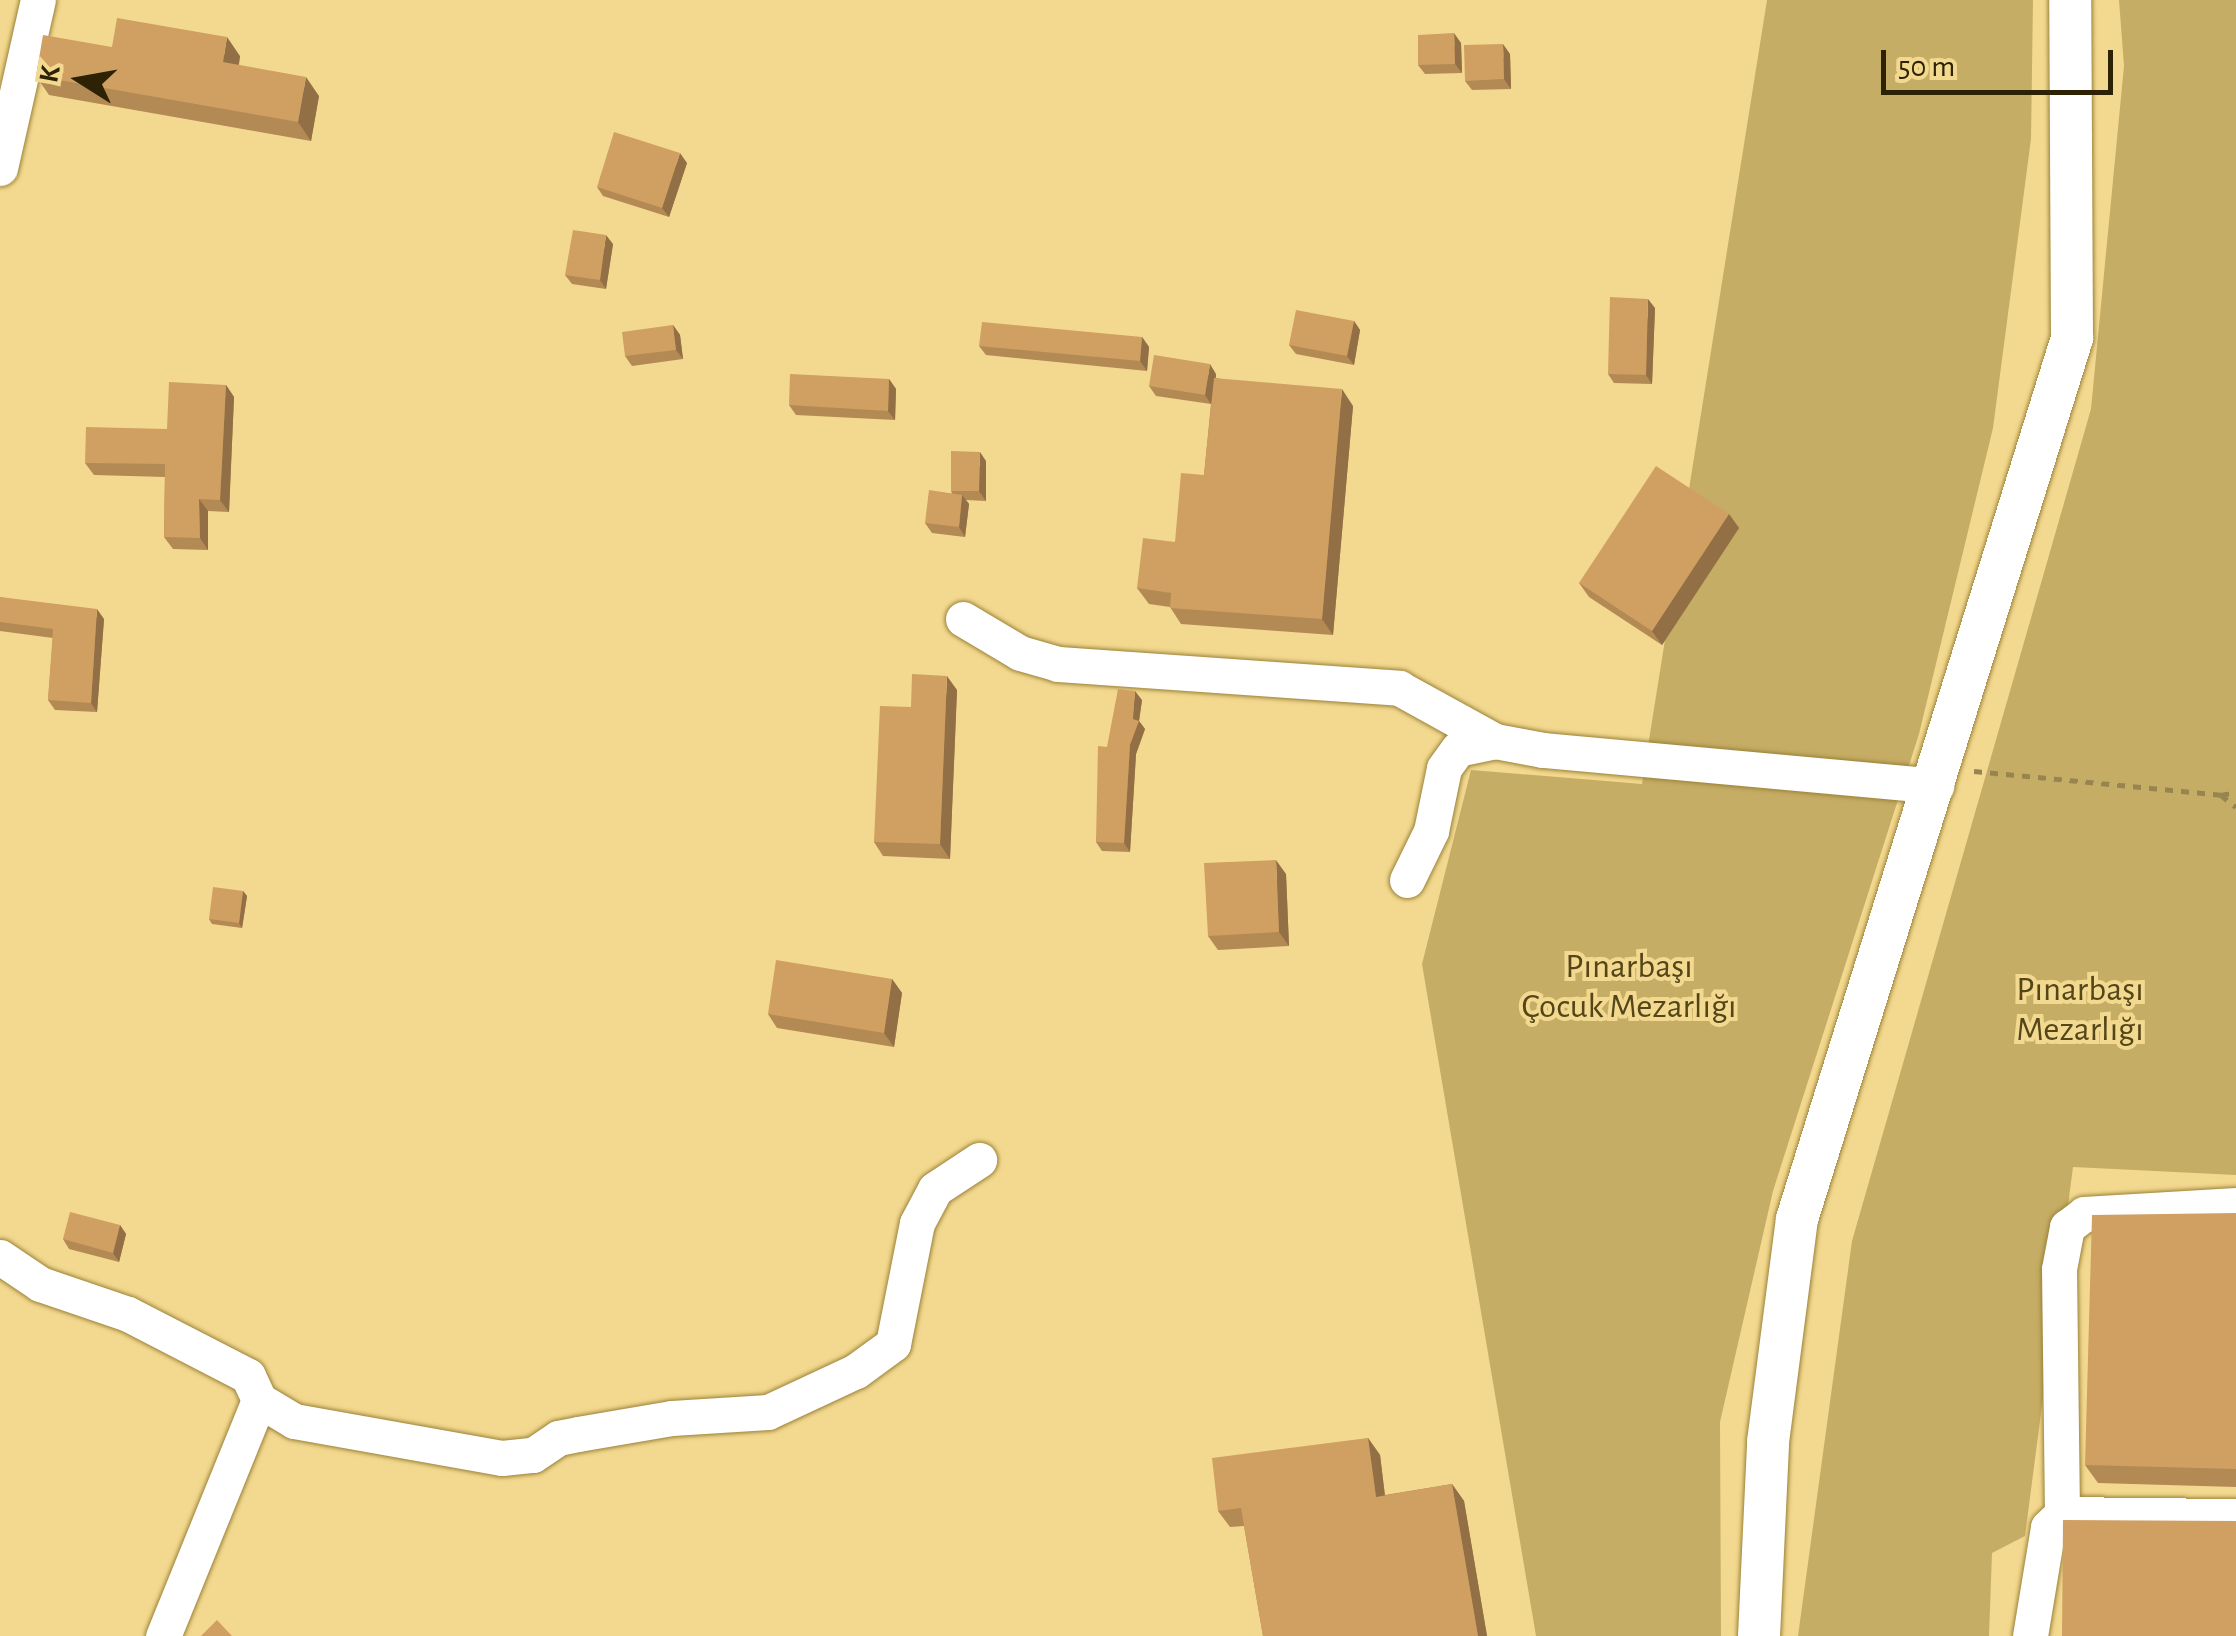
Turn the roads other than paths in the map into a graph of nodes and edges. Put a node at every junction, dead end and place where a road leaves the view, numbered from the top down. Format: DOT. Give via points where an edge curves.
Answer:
graph roads {
  1 [pos="38,0"];
  2 [pos="2070,0"];
  3 [pos="0,168"];
  4 [pos="963,619"];
  5 [pos="1495,741"];
  6 [pos="1938,777"];
  7 [pos="1407,880"];
  8 [pos="979,1160"];
  9 [pos="2236,1206"];
  10 [pos="0,1257"];
  11 [pos="258,1400"];
  12 [pos="2062,1514"];
  13 [pos="2236,1516"];
  14 [pos="163,1636"];
  15 [pos="1759,1636"];
  16 [pos="2030,1636"];
  1 -- 3 [label="street"];
  2 -- 6 [label="main road" via="2072,338"];
  4 -- 5 [label="street" via="1020,652 1058,664 1399,688"];
  5 -- 6 [label="street" via="1733,770"];
  5 -- 7 [label="street" via="1458,749 1444,768 1431,831"];
  6 -- 15 [label="main road" via="1797,1219 1768,1442"];
  8 -- 11 [label="street" via="936,1189 917,1223 892,1344 856,1371 768,1412 672,1418 578,1434 558,1438 532,1456 502,1458 294,1421"];
  9 -- 12 [label="street" via="2084,1214 2067,1227 2059,1268"];
  10 -- 11 [label="street" via="40,1284 201,1348 248,1376"];
  11 -- 14 [label="street"];
  12 -- 13 [label="street"];
  12 -- 16 [label="street" via="2048,1527"];
}
